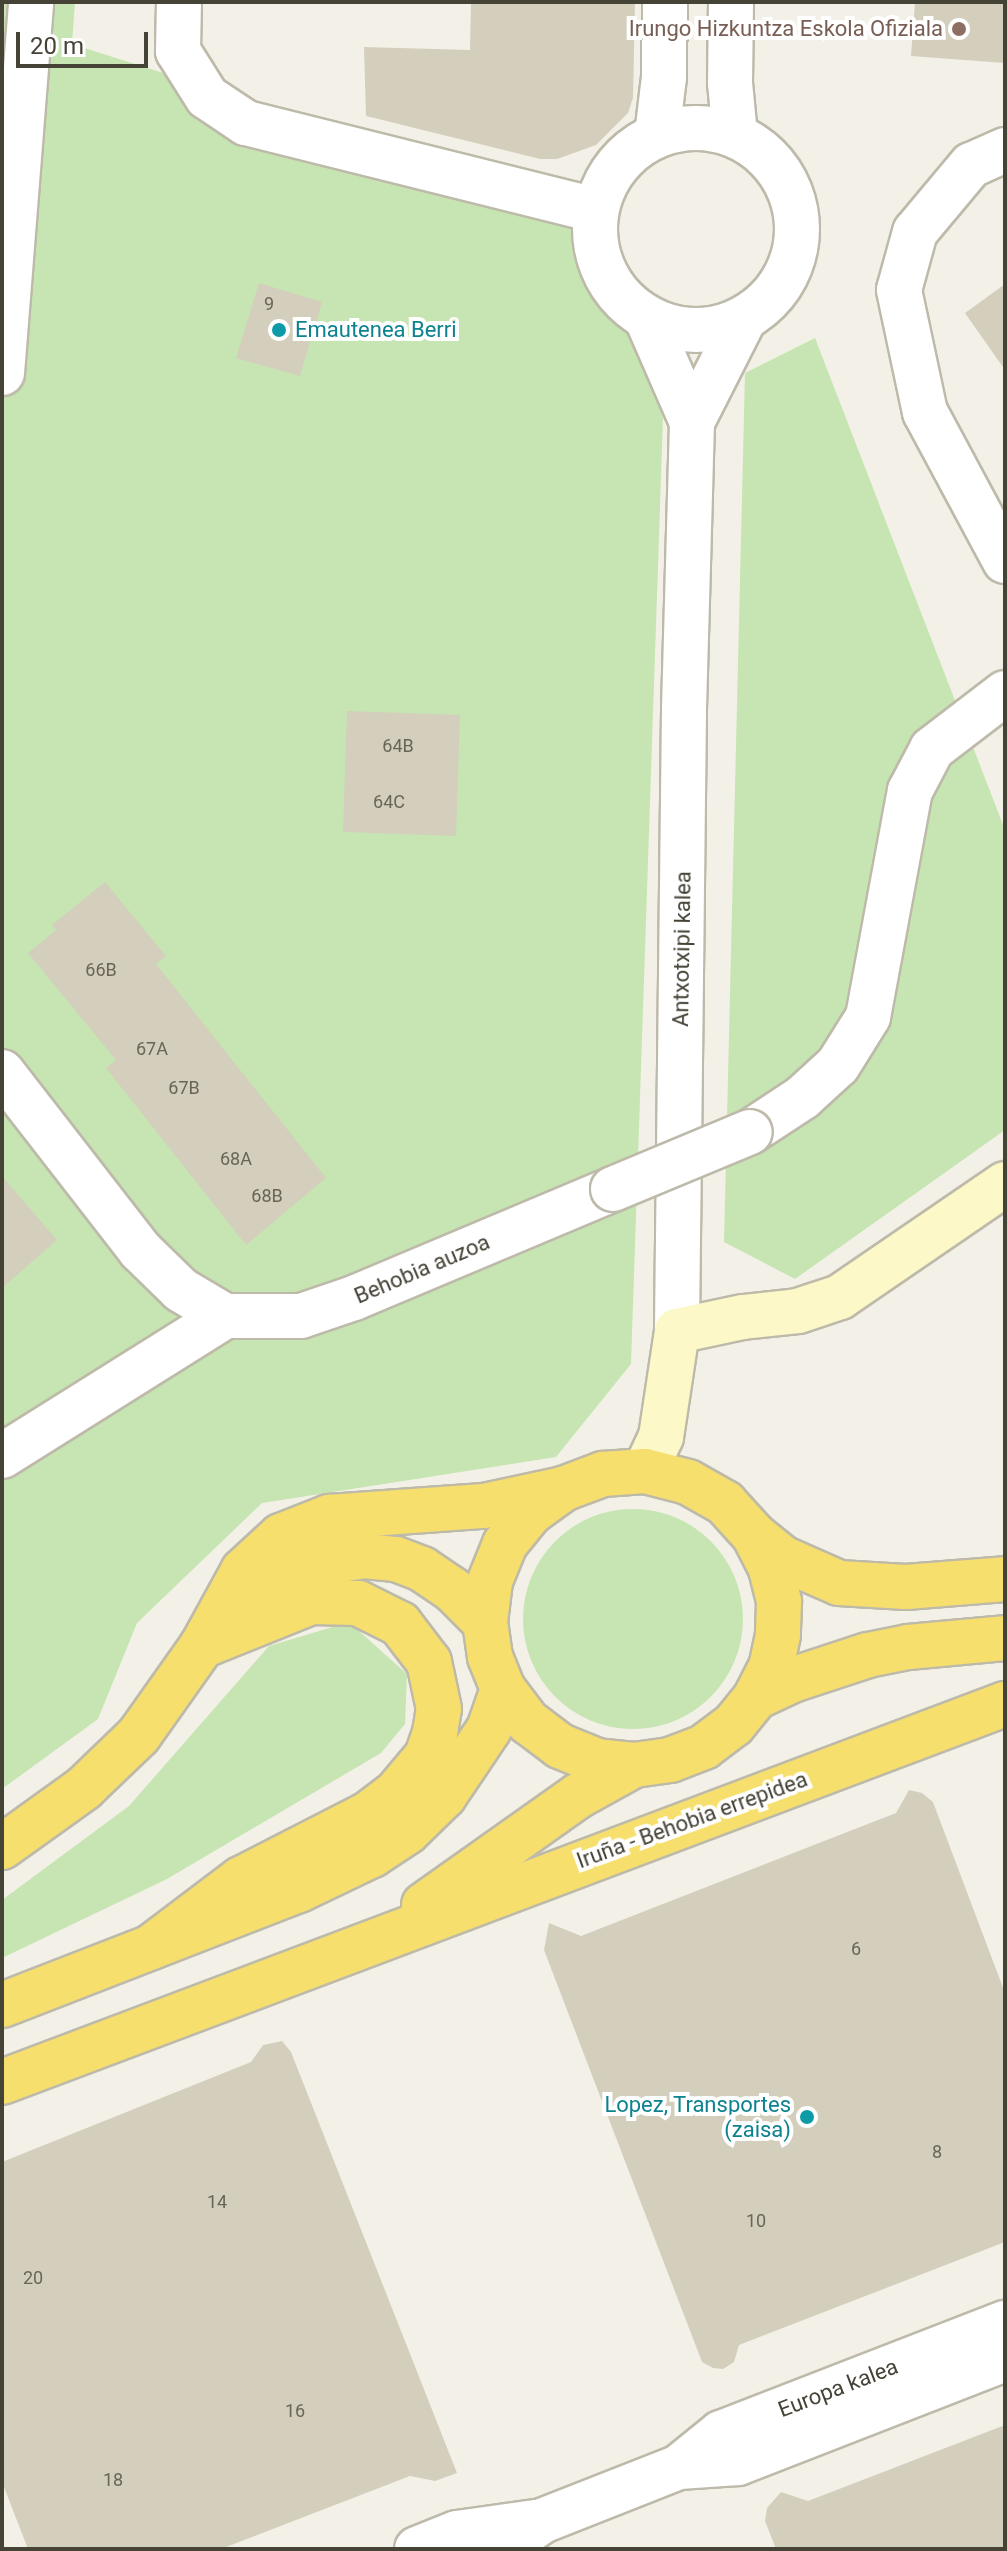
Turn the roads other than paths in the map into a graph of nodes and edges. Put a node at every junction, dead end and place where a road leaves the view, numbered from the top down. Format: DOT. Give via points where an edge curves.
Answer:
graph roads {
  1 [pos="31,2"];
  2 [pos="179,2"];
  3 [pos="665,2"];
  4 [pos="731,2"];
  5 [pos="657,135"];
  6 [pos="735,135"];
  7 [pos="1005,150"];
  8 [pos="595,210"];
  9 [pos="647,319"];
  10 [pos="744,319"];
  11 [pos="2,373"];
  12 [pos="692,422"];
  13 [pos="1005,561"];
  14 [pos="1005,693"];
  15 [pos="2,1072"];
  16 [pos="1005,1184"];
  17 [pos="225,1316"];
  18 [pos="677,1331"];
  19 [pos="2,1456"];
  20 [pos="645,1471"];
  21 [pos="563,1489"];
  22 [pos="754,1535"];
  23 [pos="1005,1579"];
  24 [pos="485,1622"];
  25 [pos="1005,1638"];
  26 [pos="202,1646"];
  27 [pos="503,1689"];
  28 [pos="756,1697"];
  29 [pos="1005,1704"];
  30 [pos="634,1765"];
  31 [pos="2,1847"];
  32 [pos="380,1937"];
  33 [pos="151,1947"];
  34 [pos="2,2005"];
  35 [pos="2,2082"];
  36 [pos="1005,2323"];
  37 [pos="1005,2359"];
  38 [pos="679,2467"];
  39 [pos="542,2521"];
  40 [pos="417,2549"];
  41 [pos="502,2549"];
  1 -- 11 [label="street"];
  2 -- 8 [label="street" via="178,51 207,97 246,123"];
  3 -- 5 [label="street"];
  4 -- 6 [label="street"];
  5 -- 6 [label="street" via="685,128"];
  5 -- 8 [label="street" via="628,153 608,177"];
  6 -- 10 [label="street" via="766,156 785,182 795,209 796,239 788,271 768,300"];
  7 -- 13 [label="street" via="971,165 915,232 899,290 925,412"];
  8 -- 9 [label="street" via="596,255 614,291"];
  9 -- 10 [label="street" via="680,330 716,329"];
  9 -- 12 [label="street, Antxotxipi kalea"];
  10 -- 12 [label="street, Antxotxipi kalea"];
  12 -- 18 [label="street, Antxotxipi kalea"];
  14 -- 17 [label="street, Behobia auzoa, bridge" via="932,749 910,791 868,1017 838,1065 803,1097 750,1132 354,1298 301,1316"];
  15 -- 17 [label="street" via="140,1250 181,1290"];
  16 -- 18 [label="street" via="840,1297 798,1311"];
  17 -- 19 [label="street"];
  18 -- 20 [label="street, Antxotxipi kalea" via="661,1437"];
  20 -- 21 [label="highway" via="603,1474"];
  20 -- 22 [label="highway" via="688,1482 725,1503"];
  21 -- 24 [label="highway" via="530,1513 505,1544 490,1581"];
  21 -- 26 [label="highway" via="484,1506 354,1514 304,1524 261,1551 243,1571"];
  22 -- 23 [label="highway" via="782,1558 839,1583 906,1587"];
  22 -- 28 [label="highway" via="771,1569 779,1602 771,1667"];
  24 -- 26 [label="highway" via="422,1569 365,1556 327,1562 284,1582"];
  24 -- 27 [label="highway" via="490,1657"];
  25 -- 28 [label="highway" via="868,1655"];
  26 -- 31 [label="highway" via="113,1762"];
  26 -- 33 [label="highway" via="311,1602 358,1603 400,1624 429,1662 439,1709 435,1733 420,1766 396,1793 368,1814 241,1879"];
  27 -- 30 [label="highway" via="528,1722 560,1746 597,1761"];
  27 -- 33 [label="highway" via="469,1763 407,1832 299,1890"];
  28 -- 30 [label="highway" via="733,1725 704,1747 670,1760"];
  29 -- 32 [label="highway, Iruña - Behobia errepidea"];
  30 -- 32 [label="highway, Iruña - Behobia errepidea" via="578,1796"];
  32 -- 35 [label="highway, Iruña - Behobia errepidea"];
  33 -- 34 [label="highway"];
  36 -- 38 [label="street, Europa kalea" via="721,2433"];
  37 -- 38 [label="street, Europa kalea" via="738,2463"];
  38 -- 39 [label="street, Europa kalea"];
  39 -- 40 [label="street, Europa kalea" via="457,2533"];
  39 -- 41 [label="street, Europa kalea"];
}
